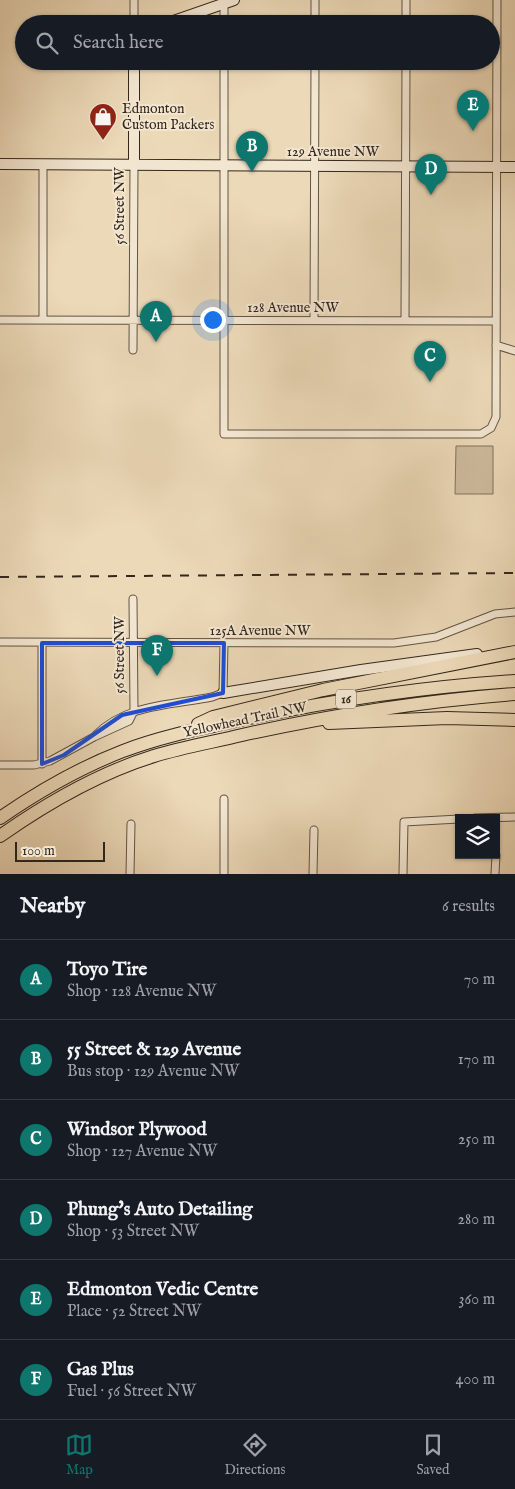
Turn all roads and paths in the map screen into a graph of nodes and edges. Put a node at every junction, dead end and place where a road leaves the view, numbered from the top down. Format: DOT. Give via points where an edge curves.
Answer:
graph roads {
  1 [pos="134,0"];
  2 [pos="315,0"];
  3 [pos="406,0"];
  4 [pos="497,0"];
  5 [pos="229,2"];
  6 [pos="134,15"];
  7 [pos="191,15"];
  8 [pos="226,15"];
  9 [pos="315,15"];
  10 [pos="406,15"];
  11 [pos="497,15"];
  12 [pos="134,70"];
  13 [pos="224,70"];
  14 [pos="315,70"];
  15 [pos="406,70"];
  16 [pos="497,70"];
  17 [pos="0,164"];
  18 [pos="42,165"];
  19 [pos="134,165"];
  20 [pos="224,165"];
  21 [pos="315,166"];
  22 [pos="406,166"];
  23 [pos="497,167"];
  24 [pos="515,167"];
  25 [pos="0,320"];
  26 [pos="43,320"];
  27 [pos="133,320"];
  28 [pos="224,320"];
  29 [pos="314,320"];
  30 [pos="405,321"];
  31 [pos="496,321"];
  32 [pos="496,345"];
  33 [pos="133,350"];
  34 [pos="515,351"];
  35 [pos="133,599"];
  36 [pos="515,612"];
  37 [pos="0,642"];
  38 [pos="42,643"];
  39 [pos="133,643"];
  40 [pos="224,643"];
  41 [pos="515,651"];
  42 [pos="515,681"];
  43 [pos="223,693"];
  44 [pos="515,694"];
  45 [pos="134,710"];
  46 [pos="515,720"];
  47 [pos="294,724"];
  48 [pos="180,734"];
  49 [pos="42,764"];
  50 [pos="0,765"];
  51 [pos="224,799"];
  52 [pos="500,817"];
  53 [pos="515,817"];
  54 [pos="0,818"];
  55 [pos="455,819"];
  56 [pos="132,824"];
  57 [pos="314,830"];
  58 [pos="0,836"];
  59 [pos="496,859"];
  60 [pos="130,874"];
  61 [pos="224,874"];
  62 [pos="313,874"];
  63 [pos="403,874"];
  64 [pos="495,874"];
  1 -- 6 [label="street"];
  2 -- 9 [label="street"];
  3 -- 10 [label="street"];
  4 -- 11 [label="street"];
  5 -- 7 [label="street"];
  5 -- 8 [label="street"];
  12 -- 19 [label="street, 56 Street NW"];
  13 -- 20 [label="street"];
  14 -- 21 [label="street"];
  15 -- 22 [label="street"];
  16 -- 23 [label="street"];
  17 -- 18 [label="street, 129 Avenue NW"];
  18 -- 19 [label="street, 129 Avenue NW"];
  18 -- 26 [label="street"];
  19 -- 20 [label="street, 129 Avenue NW"];
  19 -- 27 [label="street, 56 Street NW"];
  20 -- 21 [label="street, 129 Avenue NW"];
  20 -- 28 [label="street"];
  21 -- 22 [label="street, 129 Avenue NW"];
  21 -- 29 [label="street"];
  22 -- 23 [label="street, 129 Avenue NW"];
  22 -- 30 [label="street"];
  23 -- 24 [label="street, 129 Avenue NW"];
  23 -- 31 [label="street"];
  25 -- 26 [label="street, 128 Avenue NW"];
  26 -- 27 [label="street, 128 Avenue NW"];
  27 -- 28 [label="street, 128 Avenue NW"];
  27 -- 33 [label="street, 56 Street NW"];
  28 -- 29 [label="street, 128 Avenue NW"];
  28 -- 32 [label="street" via="224,434 481,434 491,428 496,417"];
  29 -- 30 [label="street, 128 Avenue NW"];
  30 -- 31 [label="street, 128 Avenue NW"];
  31 -- 32 [label="street"];
  32 -- 34 [label="street"];
  35 -- 39 [label="street, 56 Street NW"];
  36 -- 40 [label="street, 125A Avenue NW" via="500,613 436,637 410,642"];
  37 -- 38 [label="street, 125A Avenue NW"];
  38 -- 39 [label="street, 125A Avenue NW"];
  38 -- 49 [label="street"];
  39 -- 40 [label="street, 125A Avenue NW"];
  39 -- 45 [label="street, 56 Street NW"];
  40 -- 43 [label="street"];
  41 -- 43 [label="street" via="362,670"];
  41 -- 48 [label="highway" via="304,694 213,717"];
  42 -- 48 [label="highway, Yellowhead Trail NW / 16" via="343,700"];
  43 -- 45 [label="street"];
  44 -- 47 [label="highway, Yellowhead Trail NW / 16" via="434,701"];
  45 -- 49 [label="street" via="127,724"];
  46 -- 47 [label="highway" via="447,718"];
  47 -- 58 [label="highway, Yellowhead Trail NW / 16" via="153,756 80,787"];
  48 -- 54 [label="highway, Yellowhead Trail NW / 16" via="124,751 74,773"];
  49 -- 50 [label="street"];
  51 -- 61 [label="street"];
  52 -- 53 [label="street"];
  55 -- 63 [label="street" via="404,822"];
  56 -- 60 [label="street"];
  57 -- 62 [label="street"];
  59 -- 64 [label="street"];
}
